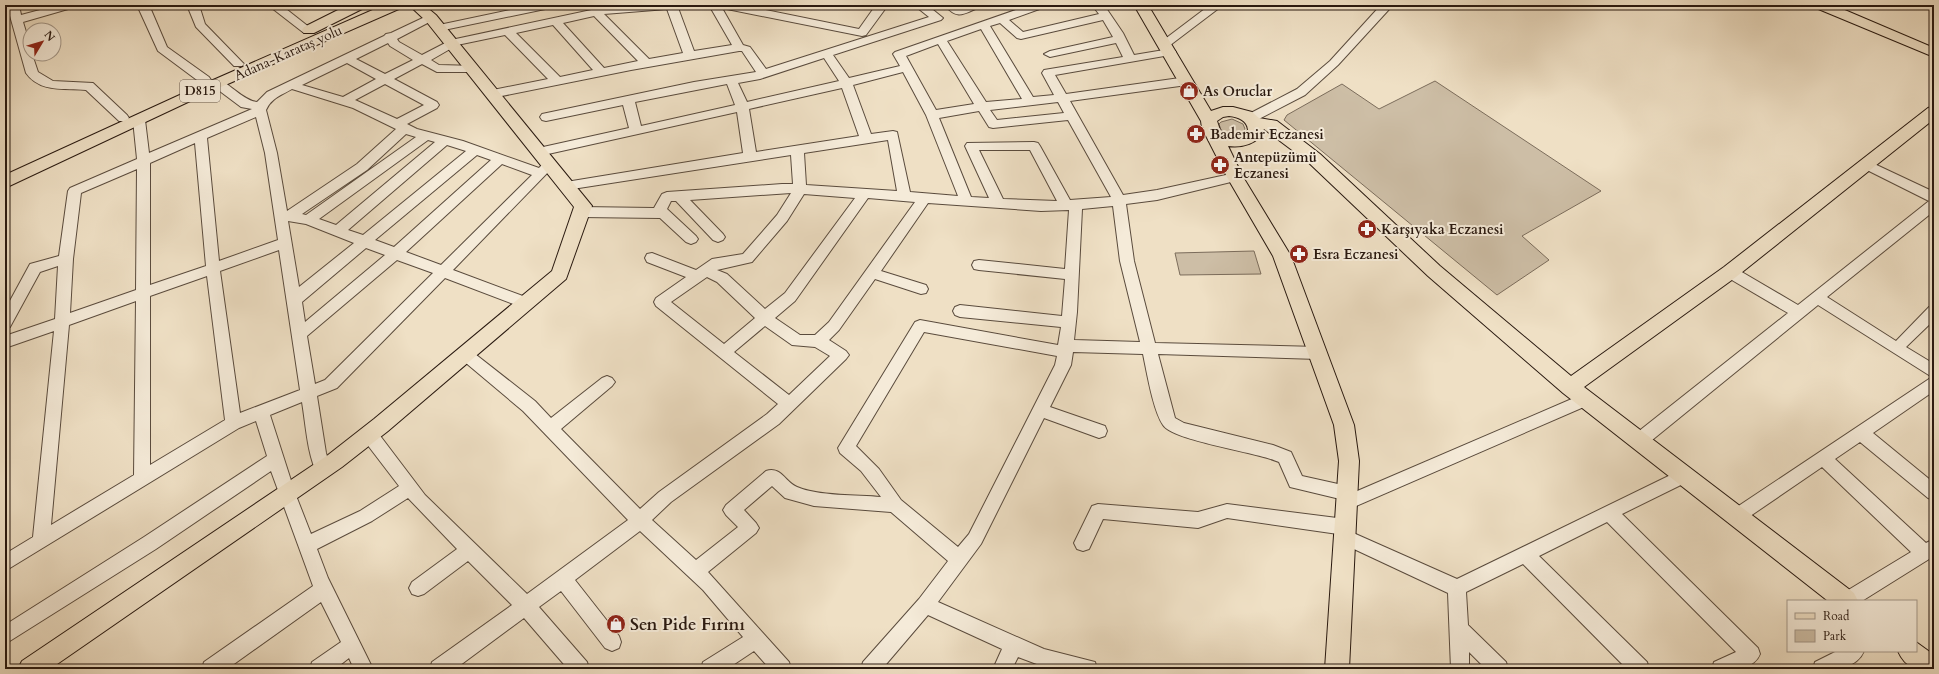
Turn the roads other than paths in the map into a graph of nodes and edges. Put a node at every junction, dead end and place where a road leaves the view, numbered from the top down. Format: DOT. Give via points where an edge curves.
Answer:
graph roads {
  1 [pos="12,5"];
  2 [pos="71,5"];
  3 [pos="143,5"];
  4 [pos="193,5"];
  5 [pos="274,5"];
  6 [pos="359,5"];
  7 [pos="396,5"];
  8 [pos="416,5"];
  9 [pos="497,5"];
  10 [pos="550,5"];
  11 [pos="671,5"];
  12 [pos="715,5"];
  13 [pos="726,5"];
  14 [pos="882,5"];
  15 [pos="920,5"];
  16 [pos="951,5"];
  17 [pos="976,5"];
  18 [pos="1041,5"];
  19 [pos="1098,5"];
  20 [pos="1141,5"];
  21 [pos="1217,5"];
  22 [pos="1387,5"];
  23 [pos="1821,5"];
  24 [pos="596,12"];
  25 [pos="1105,16"];
  26 [pos="1002,19"];
  27 [pos="17,20"];
  28 [pos="556,21"];
  29 [pos="435,23"];
  30 [pos="458,24"];
  31 [pos="984,25"];
  32 [pos="308,31"];
  33 [pos="508,31"];
  34 [pos="390,36"];
  35 [pos="1120,39"];
  36 [pos="941,40"];
  37 [pos="452,44"];
  38 [pos="739,47"];
  39 [pos="1170,52"];
  40 [pos="1934,53"];
  41 [pos="827,54"];
  42 [pos="1050,54"];
  43 [pos="690,56"];
  44 [pos="346,58"];
  45 [pos="1130,59"];
  46 [pos="422,60"];
  47 [pos="646,63"];
  48 [pos="238,64"];
  49 [pos="906,68"];
  50 [pos="472,69"];
  51 [pos="601,72"];
  52 [pos="763,74"];
  53 [pos="384,80"];
  54 [pos="732,80"];
  55 [pos="557,81"];
  56 [pos="1187,81"];
  57 [pos="211,82"];
  58 [pos="846,83"];
  59 [pos="291,85"];
  60 [pos="492,94"];
  61 [pos="1063,98"];
  62 [pos="628,100"];
  63 [pos="344,101"];
  64 [pos="1030,102"];
  65 [pos="983,107"];
  66 [pos="261,108"];
  67 [pos="743,108"];
  68 [pos="1229,111"];
  69 [pos="1934,111"];
  70 [pos="932,115"];
  71 [pos="1072,116"];
  72 [pos="546,117"];
  73 [pos="123,118"];
  74 [pos="139,120"];
  75 [pos="1252,120"];
  76 [pos="401,126"];
  77 [pos="1212,127"];
  78 [pos="636,131"];
  79 [pos="201,136"];
  80 [pos="427,136"];
  81 [pos="866,139"];
  82 [pos="445,140"];
  83 [pos="1244,140"];
  84 [pos="475,150"];
  85 [pos="797,150"];
  86 [pos="750,157"];
  87 [pos="1314,158"];
  88 [pos="500,159"];
  89 [pos="144,161"];
  90 [pos="542,164"];
  91 [pos="1868,165"];
  92 [pos="5,174"];
  93 [pos="1235,177"];
  94 [pos="5,182"];
  95 [pos="566,186"];
  96 [pos="800,189"];
  97 [pos="865,193"];
  98 [pos="680,196"];
  99 [pos="904,196"];
  100 [pos="925,197"];
  101 [pos="1934,198"];
  102 [pos="966,200"];
  103 [pos="1119,200"];
  104 [pos="1250,201"];
  105 [pos="998,202"];
  106 [pos="1934,204"];
  107 [pos="1071,205"];
  108 [pos="581,212"];
  109 [pos="658,213"];
  110 [pos="285,215"];
  111 [pos="308,220"];
  112 [pos="338,231"];
  113 [pos="718,237"];
  114 [pos="691,239"];
  115 [pos="366,242"];
  116 [pos="285,243"];
  117 [pos="396,253"];
  118 [pos="652,258"];
  119 [pos="66,259"];
  120 [pos="978,265"];
  121 [pos="213,269"];
  122 [pos="443,271"];
  123 [pos="1730,272"];
  124 [pos="702,273"];
  125 [pos="872,273"];
  126 [pos="1072,275"];
  127 [pos="921,289"];
  128 [pos="142,295"];
  129 [pos="1817,298"];
  130 [pos="294,299"];
  131 [pos="526,302"];
  132 [pos="960,311"];
  133 [pos="1934,311"];
  134 [pos="1799,313"];
  135 [pos="765,318"];
  136 [pos="1068,322"];
  137 [pos="5,323"];
  138 [pos="62,323"];
  139 [pos="300,334"];
  140 [pos="818,341"];
  141 [pos="5,342"];
  142 [pos="1903,342"];
  143 [pos="1148,348"];
  144 [pos="1065,349"];
  145 [pos="723,353"];
  146 [pos="1318,353"];
  147 [pos="466,354"];
  148 [pos="1934,372"];
  149 [pos="607,382"];
  150 [pos="1934,383"];
  151 [pos="1570,387"];
  152 [pos="310,393"];
  153 [pos="1586,399"];
  154 [pos="789,404"];
  155 [pos="1040,410"];
  156 [pos="261,412"];
  157 [pos="233,423"];
  158 [pos="551,428"];
  159 [pos="1099,431"];
  160 [pos="1861,433"];
  161 [pos="369,434"];
  162 [pos="1640,440"];
  163 [pos="277,458"];
  164 [pos="1823,458"];
  165 [pos="322,469"];
  166 [pos="1685,475"];
  167 [pos="142,479"];
  168 [pos="410,488"];
  169 [pos="287,493"];
  170 [pos="1934,493"];
  171 [pos="1347,498"];
  172 [pos="894,505"];
  173 [pos="1609,513"];
  174 [pos="1737,516"];
  175 [pos="640,520"];
  176 [pos="1345,532"];
  177 [pos="41,541"];
  178 [pos="1083,543"];
  179 [pos="307,545"];
  180 [pos="469,550"];
  181 [pos="1929,550"];
  182 [pos="1525,554"];
  183 [pos="959,560"];
  184 [pos="5,563"];
  185 [pos="696,572"];
  186 [pos="563,579"];
  187 [pos="418,588"];
  188 [pos="1456,588"];
  189 [pos="324,589"];
  190 [pos="1845,600"];
  191 [pos="1848,600"];
  192 [pos="925,605"];
  193 [pos="526,606"];
  194 [pos="1458,628"];
  195 [pos="5,635"];
  196 [pos="756,639"];
  197 [pos="612,642"];
  198 [pos="352,644"];
  199 [pos="1014,646"];
  200 [pos="1853,652"];
  201 [pos="30,669"];
  202 [pos="211,669"];
  203 [pos="319,669"];
  204 [pos="364,669"];
  205 [pos="439,669"];
  206 [pos="580,669"];
  207 [pos="710,669"];
  208 [pos="782,669"];
  209 [pos="870,669"];
  210 [pos="1002,669"];
  211 [pos="1088,669"];
  212 [pos="1337,669"];
  213 [pos="1460,669"];
  214 [pos="1499,669"];
  215 [pos="1640,669"];
  216 [pos="1721,669"];
  217 [pos="1822,669"];
  1 -- 27 [label="street"];
  2 -- 27 [label="street"];
  3 -- 57 [label="street" via="162,49"];
  4 -- 48 [label="street" via="200,25"];
  5 -- 32 [label="street"];
  6 -- 32 [label="main road, Adana-Karataş yolu / D815"];
  7 -- 57 [label="main road, Adana-Karataş yolu / D815"];
  8 -- 29 [label="main road"];
  9 -- 30 [label="street"];
  10 -- 30 [label="street"];
  11 -- 24 [label="street"];
  11 -- 43 [label="street"];
  12 -- 38 [label="street"];
  13 -- 14 [label="street" via="862,33"];
  15 -- 41 [label="street" via="937,18"];
  16 -- 17 [label="street" via="959,12"];
  18 -- 26 [label="street"];
  19 -- 25 [label="street"];
  20 -- 39 [label="main road"];
  21 -- 39 [label="street"];
  22 -- 75 [label="street" via="1334,63 1301,92"];
  23 -- 40 [label="main road"];
  24 -- 28 [label="street"];
  24 -- 47 [label="street"];
  25 -- 26 [label="street" via="1021,36"];
  25 -- 35 [label="street"];
  26 -- 31 [label="street"];
  27 -- 73 [label="street" via="32,73 39,81 53,85 89,86"];
  28 -- 33 [label="street"];
  28 -- 51 [label="street"];
  29 -- 30 [label="street"];
  29 -- 34 [label="street"];
  29 -- 37 [label="main road"];
  31 -- 36 [label="street"];
  31 -- 64 [label="street"];
  32 -- 48 [label="main road, Adana-Karataş yolu / D815"];
  33 -- 37 [label="street"];
  33 -- 55 [label="street"];
  34 -- 44 [label="street"];
  34 -- 46 [label="street" via="394,44"];
  35 -- 42 [label="street"];
  35 -- 45 [label="street"];
  36 -- 49 [label="street" via="899,54"];
  36 -- 65 [label="street"];
  37 -- 46 [label="street"];
  37 -- 50 [label="main road"];
  38 -- 43 [label="street"];
  38 -- 52 [label="street" via="746,49"];
  39 -- 45 [label="street"];
  39 -- 56 [label="main road"];
  39 -- 68 [label="main road" via="1195,85"];
  41 -- 52 [label="street"];
  41 -- 58 [label="street"];
  43 -- 47 [label="street"];
  44 -- 53 [label="street"];
  44 -- 59 [label="street"];
  45 -- 61 [label="street" via="1048,73"];
  46 -- 50 [label="street" via="438,68"];
  46 -- 53 [label="street"];
  47 -- 51 [label="street"];
  48 -- 57 [label="main road, Adana-Karataş yolu / D815"];
  49 -- 58 [label="street"];
  49 -- 70 [label="street"];
  50 -- 60 [label="main road"];
  51 -- 55 [label="street"];
  52 -- 54 [label="street"];
  53 -- 63 [label="street"];
  53 -- 76 [label="street" via="432,105"];
  54 -- 62 [label="street"];
  54 -- 67 [label="street"];
  55 -- 60 [label="street"];
  56 -- 61 [label="street"];
  56 -- 77 [label="main road"];
  57 -- 66 [label="street" via="245,104"];
  57 -- 73 [label="main road, Adana-Karataş yolu / D815"];
  57 -- 74 [label="main road, Adana-Karataş yolu / D815"];
  58 -- 67 [label="street"];
  58 -- 81 [label="street"];
  59 -- 63 [label="street"];
  59 -- 66 [label="street" via="271,95 263,102"];
  60 -- 90 [label="main road"];
  61 -- 64 [label="street"];
  61 -- 71 [label="street"];
  62 -- 72 [label="street"];
  62 -- 78 [label="street"];
  63 -- 76 [label="street"];
  64 -- 65 [label="street"];
  65 -- 70 [label="street"];
  65 -- 71 [label="street" via="993,124"];
  66 -- 79 [label="street"];
  66 -- 110 [label="street"];
  67 -- 78 [label="street"];
  67 -- 86 [label="street"];
  68 -- 75 [label="main road"];
  68 -- 77 [label="main road" via="1216,114"];
  69 -- 91 [label="main road"];
  70 -- 102 [label="street"];
  71 -- 103 [label="street"];
  73 -- 92 [label="main road, Adana-Karataş yolu / D815"];
  74 -- 89 [label="street"];
  74 -- 94 [label="main road, Adana-Karataş yolu / D815"];
  75 -- 83 [label="main road" via="1256,130 1251,137"];
  75 -- 87 [label="main road" via="1271,125"];
  76 -- 80 [label="street"];
  76 -- 110 [label="street" via="362,167"];
  77 -- 83 [label="main road" via="1226,140"];
  77 -- 93 [label="main road"];
  78 -- 90 [label="street"];
  79 -- 89 [label="street"];
  79 -- 121 [label="street"];
  80 -- 82 [label="street"];
  80 -- 111 [label="street"];
  81 -- 85 [label="street"];
  81 -- 99 [label="street" via="893,135"];
  82 -- 84 [label="street"];
  82 -- 112 [label="street"];
  83 -- 87 [label="main road" via="1279,143"];
  83 -- 104 [label="main road" via="1235,159"];
  84 -- 88 [label="street"];
  84 -- 115 [label="street"];
  85 -- 86 [label="street"];
  85 -- 96 [label="street"];
  86 -- 95 [label="street"];
  87 -- 151 [label="main road" via="1434,272"];
  88 -- 90 [label="street"];
  88 -- 117 [label="street"];
  89 -- 119 [label="street" via="75,190"];
  89 -- 128 [label="street"];
  90 -- 95 [label="main road"];
  90 -- 122 [label="street"];
  91 -- 101 [label="street"];
  91 -- 123 [label="main road"];
  93 -- 103 [label="street" via="1157,195"];
  93 -- 104 [label="main road"];
  95 -- 108 [label="main road" via="583,206"];
  96 -- 97 [label="street"];
  96 -- 98 [label="street" via="782,188"];
  96 -- 124 [label="street" via="782,218 747,258 717,263"];
  97 -- 99 [label="street"];
  97 -- 135 [label="street" via="790,298"];
  98 -- 109 [label="street" via="667,197"];
  98 -- 113 [label="street"];
  99 -- 100 [label="street"];
  100 -- 102 [label="street"];
  100 -- 125 [label="street"];
  102 -- 105 [label="street"];
  103 -- 107 [label="street"];
  103 -- 143 [label="street" via="1127,261"];
  104 -- 146 [label="main road" via="1282,256"];
  105 -- 107 [label="street" via="1041,206"];
  105 -- 107 [label="street" via="971,146 1034,146"];
  106 -- 129 [label="street"];
  107 -- 126 [label="street"];
  108 -- 109 [label="street"];
  108 -- 131 [label="main road" via="560,274"];
  109 -- 114 [label="street" via="663,213"];
  110 -- 111 [label="street"];
  110 -- 116 [label="street"];
  111 -- 112 [label="street"];
  112 -- 115 [label="street"];
  115 -- 117 [label="street"];
  115 -- 130 [label="street"];
  116 -- 121 [label="street"];
  116 -- 130 [label="street"];
  117 -- 122 [label="street"];
  117 -- 139 [label="street"];
  118 -- 124 [label="street"];
  119 -- 137 [label="street" via="35,268"];
  119 -- 138 [label="street"];
  120 -- 126 [label="street"];
  121 -- 128 [label="street"];
  121 -- 157 [label="street"];
  122 -- 131 [label="street"];
  122 -- 152 [label="street" via="331,384"];
  123 -- 134 [label="street"];
  123 -- 151 [label="main road"];
  124 -- 135 [label="street" via="722,278"];
  124 -- 145 [label="street" via="661,302"];
  125 -- 127 [label="street"];
  125 -- 140 [label="street" via="834,326"];
  126 -- 136 [label="street"];
  128 -- 138 [label="street"];
  128 -- 167 [label="street"];
  129 -- 134 [label="street"];
  129 -- 148 [label="street"];
  130 -- 139 [label="street"];
  131 -- 147 [label="main road"];
  132 -- 136 [label="street"];
  133 -- 142 [label="street"];
  134 -- 162 [label="street"];
  135 -- 140 [label="street" via="797,341"];
  135 -- 145 [label="street"];
  136 -- 144 [label="street"];
  138 -- 141 [label="street"];
  138 -- 177 [label="street"];
  139 -- 152 [label="street"];
  140 -- 154 [label="street" via="841,355"];
  143 -- 144 [label="street"];
  143 -- 146 [label="street"];
  143 -- 171 [label="street" via="1169,422 1180,429 1274,452 1285,457 1296,482"];
  144 -- 155 [label="street" via="1063,365"];
  144 -- 172 [label="street" via="920,326 846,448 860,459 890,496"];
  145 -- 154 [label="street"];
  146 -- 171 [label="main road" via="1344,425 1349,461"];
  147 -- 158 [label="street" via="529,406"];
  147 -- 161 [label="main road"];
  149 -- 158 [label="street"];
  150 -- 160 [label="street"];
  151 -- 153 [label="main road"];
  152 -- 156 [label="street"];
  152 -- 165 [label="street"];
  153 -- 162 [label="main road"];
  153 -- 171 [label="street"];
  154 -- 175 [label="street" via="773,419 665,497"];
  155 -- 159 [label="street"];
  155 -- 183 [label="street" via="974,539"];
  156 -- 157 [label="street"];
  156 -- 163 [label="street"];
  157 -- 167 [label="street"];
  158 -- 175 [label="street"];
  160 -- 164 [label="street"];
  160 -- 170 [label="street"];
  161 -- 165 [label="main road"];
  161 -- 168 [label="street"];
  162 -- 166 [label="main road"];
  163 -- 169 [label="street"];
  163 -- 195 [label="street"];
  164 -- 174 [label="street"];
  164 -- 181 [label="street"];
  165 -- 169 [label="main road"];
  166 -- 173 [label="street"];
  166 -- 174 [label="main road"];
  167 -- 177 [label="street"];
  168 -- 179 [label="street" via="366,516"];
  168 -- 180 [label="street"];
  169 -- 179 [label="street"];
  169 -- 201 [label="main road"];
  171 -- 176 [label="main road"];
  172 -- 183 [label="street"];
  172 -- 185 [label="street" via="814,499 791,493 772,476 732,510 750,528"];
  173 -- 182 [label="street"];
  173 -- 216 [label="street" via="1751,654"];
  174 -- 190 [label="main road"];
  175 -- 185 [label="street"];
  175 -- 186 [label="street"];
  176 -- 178 [label="street" via="1227,511 1198,520 1098,511"];
  176 -- 188 [label="street"];
  176 -- 212 [label="main road"];
  177 -- 184 [label="street"];
  179 -- 189 [label="street"];
  180 -- 187 [label="street"];
  180 -- 193 [label="street"];
  181 -- 191 [label="street"];
  182 -- 188 [label="street"];
  182 -- 215 [label="street"];
  183 -- 192 [label="street"];
  185 -- 196 [label="street"];
  186 -- 193 [label="street"];
  186 -- 197 [label="street"];
  188 -- 194 [label="street"];
  189 -- 198 [label="street"];
  189 -- 202 [label="street"];
  192 -- 199 [label="street"];
  192 -- 209 [label="street"];
  193 -- 205 [label="street"];
  193 -- 206 [label="street"];
  194 -- 213 [label="street"];
  194 -- 214 [label="street"];
  196 -- 207 [label="street"];
  196 -- 208 [label="street"];
  198 -- 203 [label="street"];
  198 -- 204 [label="street"];
  199 -- 210 [label="street"];
  199 -- 211 [label="street" via="1042,658"];
  200 -- 217 [label="street"];
}
